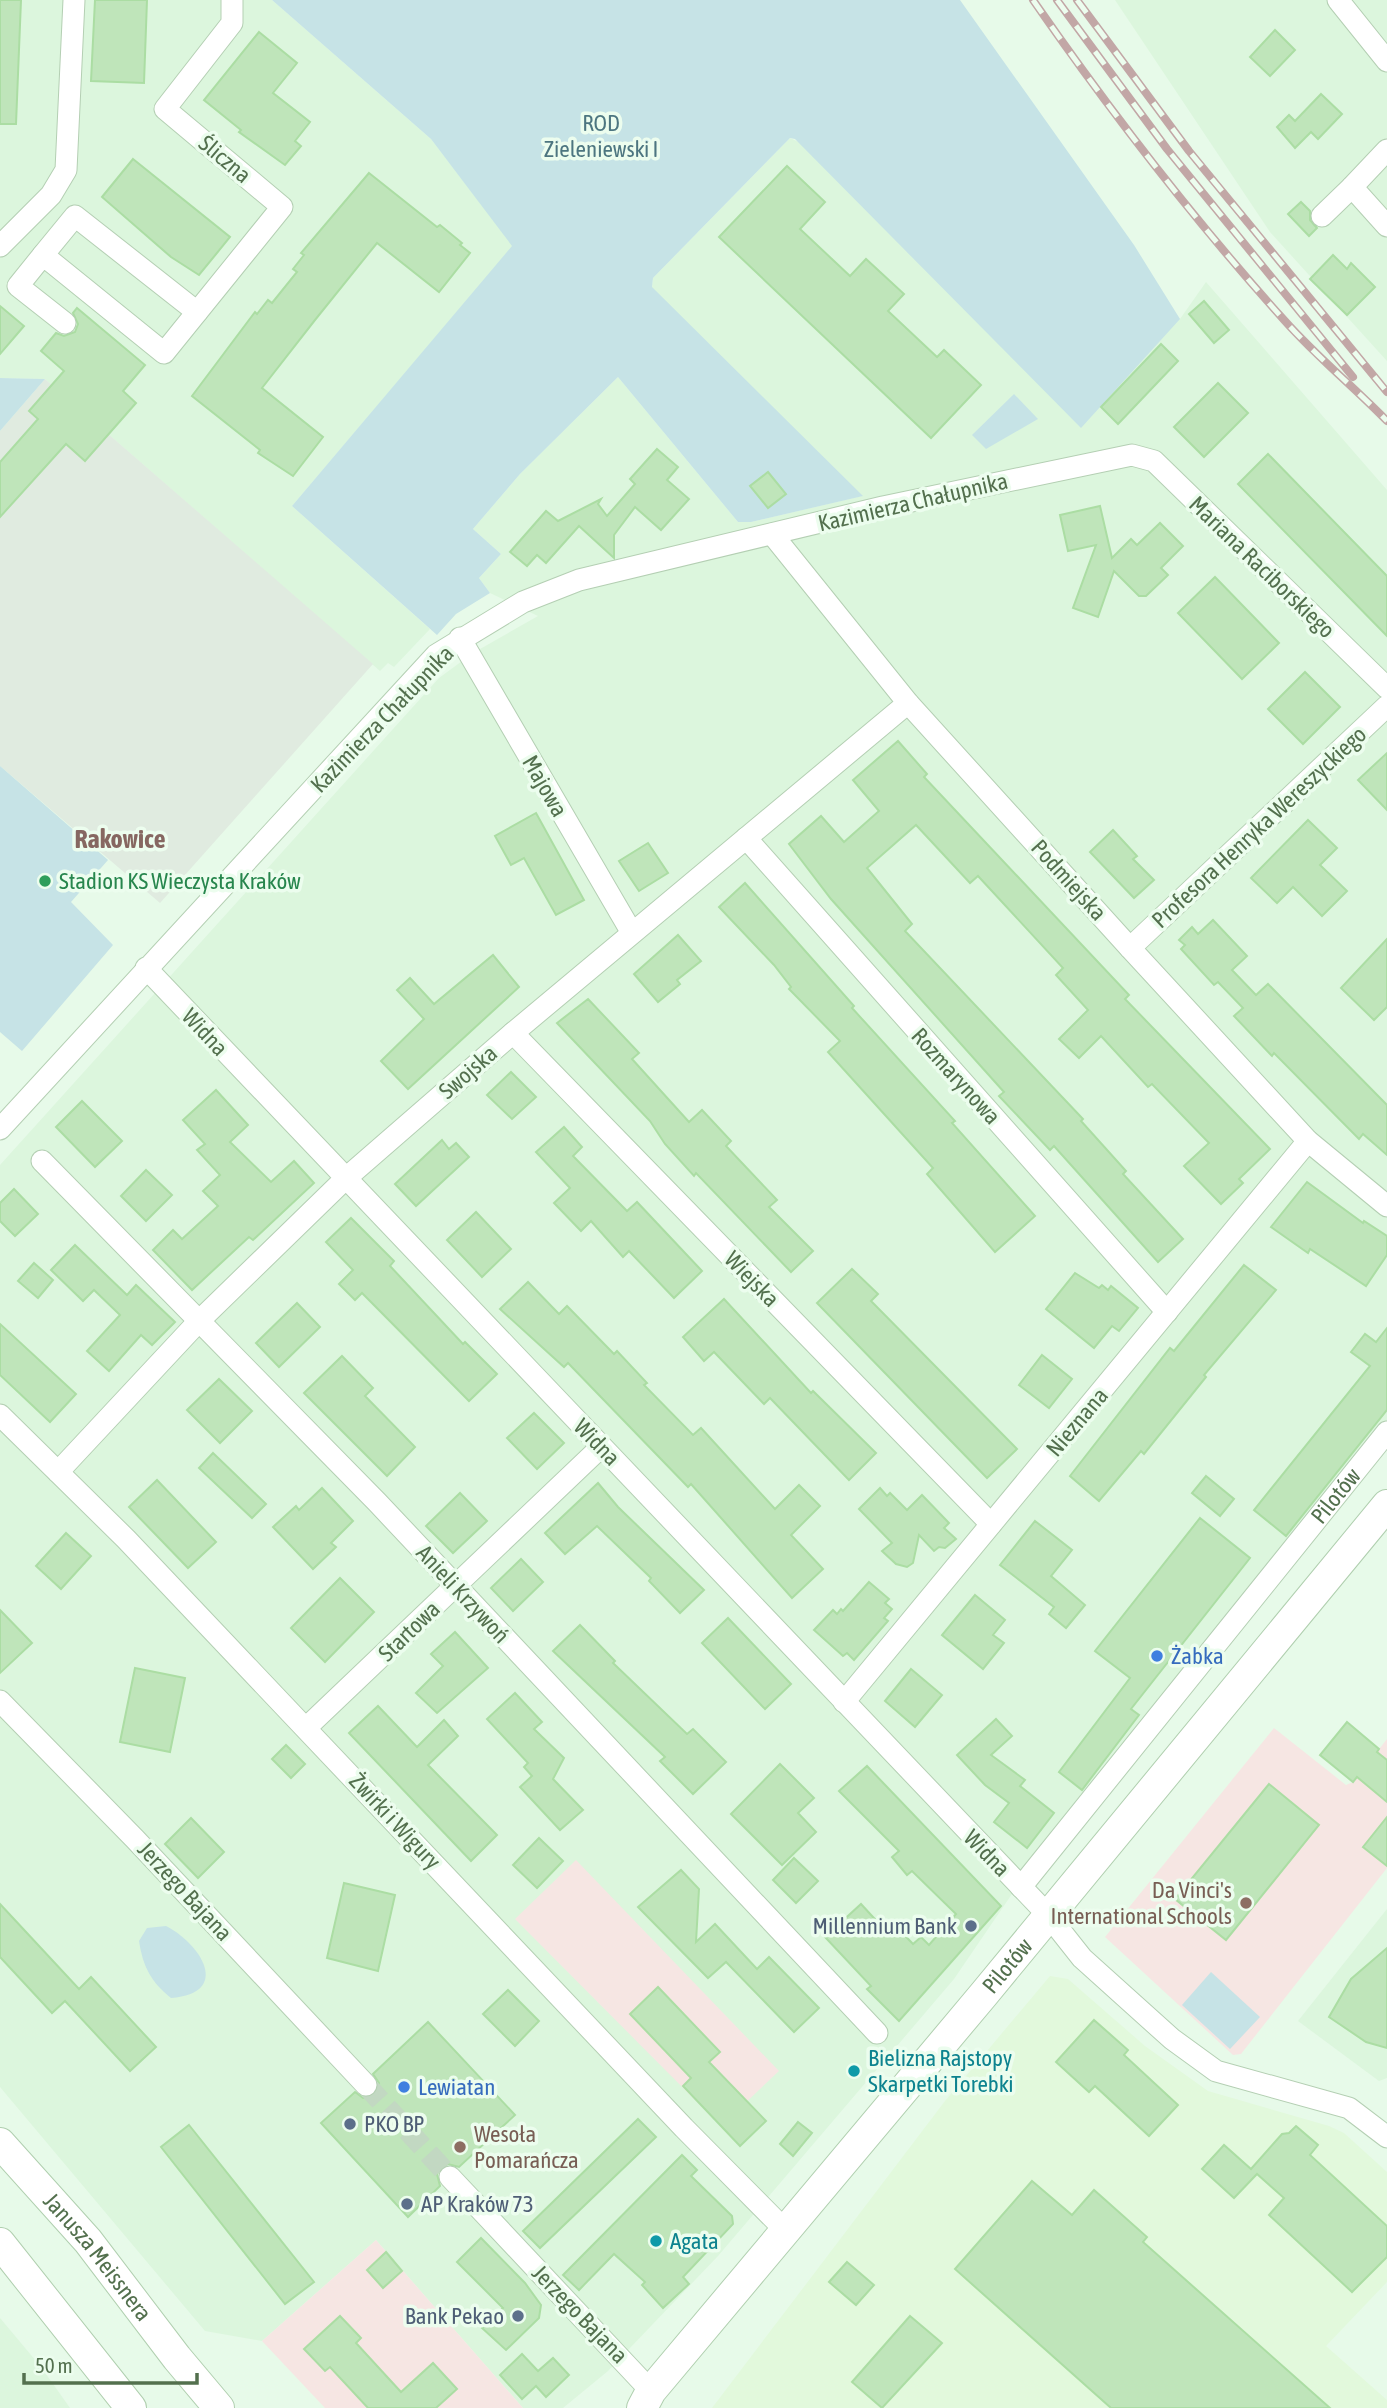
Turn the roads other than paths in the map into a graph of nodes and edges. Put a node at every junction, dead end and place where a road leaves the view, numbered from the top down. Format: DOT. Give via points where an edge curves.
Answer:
graph roads {
  1 [pos="74,0"];
  2 [pos="232,0"];
  3 [pos="1338,0"];
  4 [pos="1387,61"];
  5 [pos="1387,150"];
  6 [pos="1352,187"];
  7 [pos="1322,216"];
  8 [pos="1387,226"];
  9 [pos="3,237"];
  10 [pos="43,255"];
  11 [pos="197,312"];
  12 [pos="65,323"];
  13 [pos="1132,456"];
  14 [pos="772,534"];
  15 [pos="460,638"];
  16 [pos="1387,688"];
  17 [pos="908,703"];
  18 [pos="1387,706"];
  19 [pos="746,838"];
  20 [pos="632,933"];
  21 [pos="1130,948"];
  22 [pos="146,968"];
  23 [pos="513,1033"];
  24 [pos="0,1129"];
  25 [pos="1308,1141"];
  26 [pos="42,1161"];
  27 [pos="345,1179"];
  28 [pos="1387,1206"];
  29 [pos="1167,1312"];
  30 [pos="198,1322"];
  31 [pos="0,1415"];
  32 [pos="1387,1432"];
  33 [pos="601,1447"];
  34 [pos="58,1472"];
  35 [pos="1387,1504"];
  36 [pos="990,1524"];
  37 [pos="456,1587"];
  38 [pos="0,1701"];
  39 [pos="844,1702"];
  40 [pos="307,1727"];
  41 [pos="1021,1887"];
  42 [pos="1048,1916"];
  43 [pos="877,2033"];
  44 [pos="366,2085"];
  45 [pos="1387,2137"];
  46 [pos="0,2143"];
  47 [pos="450,2177"];
  48 [pos="786,2231"];
  49 [pos="0,2243"];
  50 [pos="641,2402"];
  51 [pos="131,2408"];
  52 [pos="219,2408"];
  1 -- 9 [label="street" via="66,170 51,195"];
  2 -- 11 [label="street, Śliczna" via="232,23 165,109 282,207"];
  3 -- 4 [label="street"];
  5 -- 6 [label="street"];
  6 -- 7 [label="street"];
  6 -- 8 [label="street"];
  10 -- 11 [label="street" via="75,216"];
  10 -- 11 [label="street, Śliczna" via="164,353"];
  10 -- 12 [label="street" via="18,286"];
  13 -- 14 [label="street, Kazimierza Chałupnika"];
  13 -- 16 [label="street, Mariana Raciborskiego" via="1154,461"];
  14 -- 15 [label="street, Kazimierza Chałupnika" via="579,580 523,602"];
  14 -- 17 [label="street, Podmiejska"];
  15 -- 20 [label="street, Majowa"];
  15 -- 22 [label="street, Kazimierza Chałupnika" via="436,655 213,901"];
  17 -- 19 [label="street, Swojska"];
  17 -- 21 [label="street, Podmiejska"];
  18 -- 21 [label="street, Profesora Henryka Wereszyckiego"];
  19 -- 20 [label="street, Swojska"];
  19 -- 29 [label="street, Rozmarynowa"];
  20 -- 23 [label="street, Swojska"];
  21 -- 25 [label="street, Podmiejska"];
  22 -- 24 [label="street, Kazimierza Chałupnika"];
  22 -- 27 [label="street, Widna"];
  23 -- 27 [label="street, Swojska"];
  23 -- 36 [label="street, Wiejska"];
  25 -- 28 [label="street, Podmiejska"];
  25 -- 29 [label="street, Nieznana"];
  26 -- 30 [label="street, Anieli Krzywoń"];
  27 -- 30 [label="street, Swojska"];
  27 -- 33 [label="street, Widna"];
  29 -- 36 [label="street, Nieznana"];
  30 -- 34 [label="street, Swojska"];
  30 -- 37 [label="street, Anieli Krzywoń"];
  31 -- 34 [label="street, Żwirki i Wigury"];
  32 -- 41 [label="street, Pilotów"];
  33 -- 37 [label="street, Startowa"];
  33 -- 39 [label="street, Widna"];
  34 -- 40 [label="street, Żwirki i Wigury"];
  35 -- 42 [label="street, Pilotów"];
  36 -- 39 [label="street, Nieznana"];
  37 -- 40 [label="street, Startowa"];
  37 -- 43 [label="street, Anieli Krzywoń"];
  38 -- 44 [label="street, Jerzego Bajana"];
  39 -- 41 [label="street, Widna"];
  40 -- 48 [label="street, Żwirki i Wigury"];
  41 -- 42 [label="street, Widna"];
  42 -- 45 [label="street, Widna" via="1082,1958 1172,2039 1216,2071 1349,2108"];
  42 -- 48 [label="street, Pilotów"];
  46 -- 52 [label="street, Janusza Meissnera" via="88,2241"];
  47 -- 50 [label="street, Jerzego Bajana"];
  48 -- 50 [label="street, Pilotów"];
  49 -- 51 [label="street"];
}
